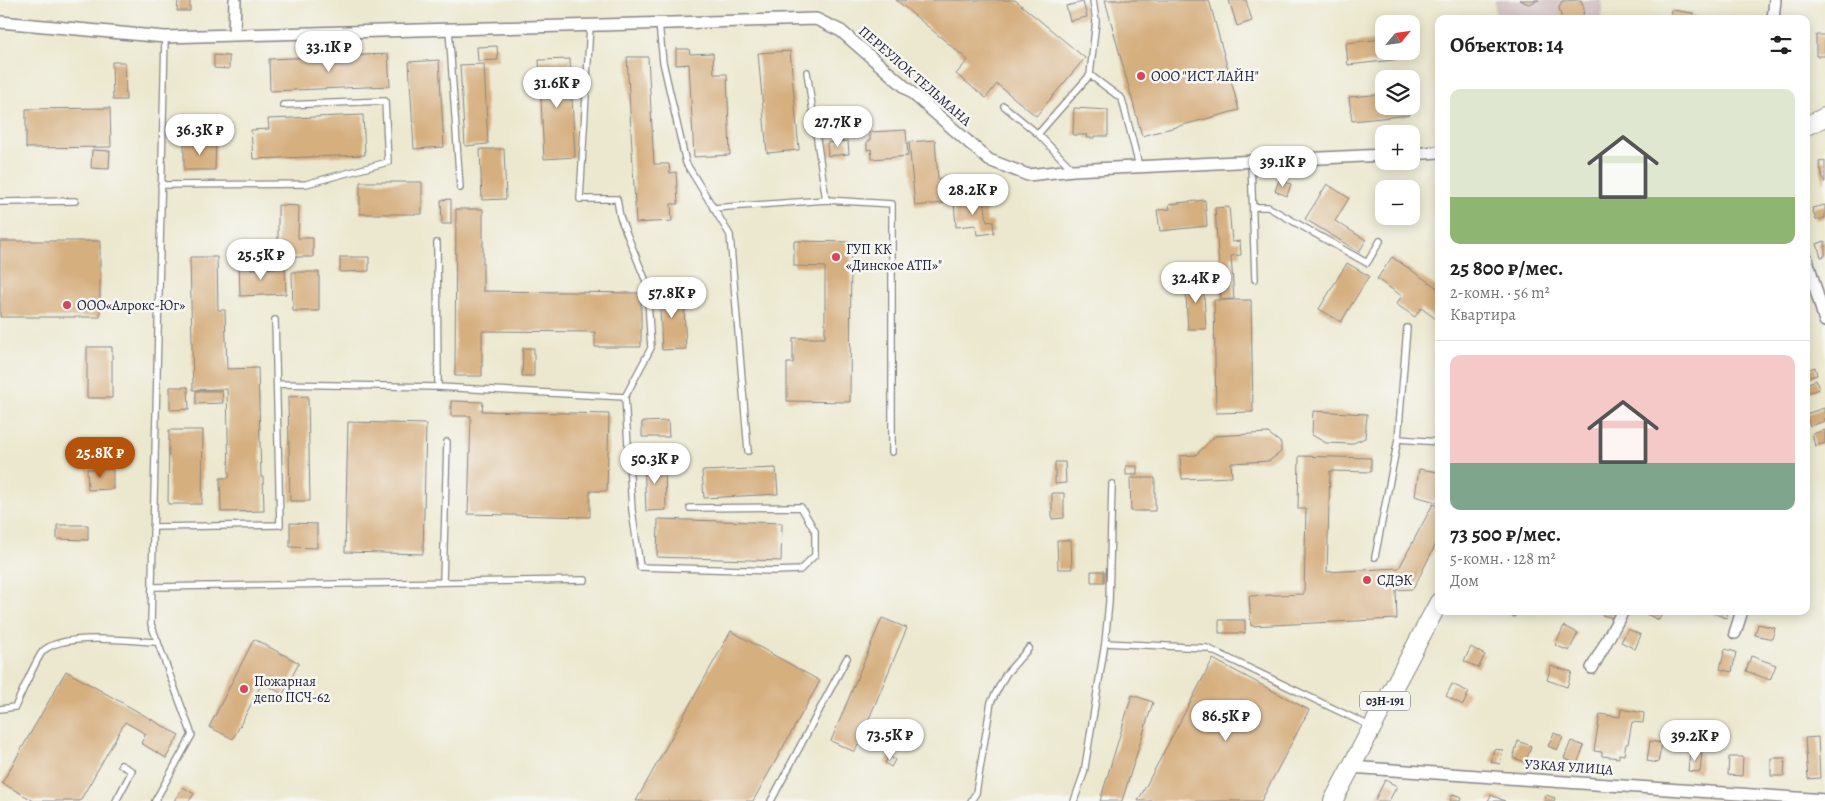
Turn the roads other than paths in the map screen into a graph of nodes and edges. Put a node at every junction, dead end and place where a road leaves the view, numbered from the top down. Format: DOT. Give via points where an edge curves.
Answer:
graph roads {
  1 [pos="235,0"];
  2 [pos="1093,0"];
  3 [pos="1775,0"];
  4 [pos="1773,15"];
  5 [pos="0,22"];
  6 [pos="659,24"];
  7 [pos="590,26"];
  8 [pos="449,29"];
  9 [pos="234,35"];
  10 [pos="165,37"];
  11 [pos="807,72"];
  12 [pos="1090,75"];
  13 [pos="283,105"];
  14 [pos="1004,106"];
  15 [pos="1825,117"];
  16 [pos="1810,124"];
  17 [pos="1038,134"];
  18 [pos="1435,152"];
  19 [pos="1420,153"];
  20 [pos="1375,155"];
  21 [pos="1251,161"];
  22 [pos="1139,166"];
  23 [pos="1073,170"];
  24 [pos="161,185"];
  25 [pos="460,188"];
  26 [pos="826,200"];
  27 [pos="75,201"];
  28 [pos="0,202"];
  29 [pos="713,208"];
  30 [pos="1252,208"];
  31 [pos="1380,241"];
  32 [pos="437,243"];
  33 [pos="1810,270"];
  34 [pos="1255,279"];
  35 [pos="275,320"];
  36 [pos="1825,322"];
  37 [pos="1408,328"];
  38 [pos="277,384"];
  39 [pos="438,387"];
  40 [pos="624,397"];
  41 [pos="1398,439"];
  42 [pos="447,442"];
  43 [pos="1435,442"];
  44 [pos="748,451"];
  45 [pos="892,452"];
  46 [pos="1112,484"];
  47 [pos="690,508"];
  48 [pos="153,527"];
  49 [pos="1375,557"];
  50 [pos="585,580"];
  51 [pos="443,582"];
  52 [pos="152,587"];
  53 [pos="1435,609"];
  54 [pos="1621,615"];
  55 [pos="1741,615"];
  56 [pos="1735,633"];
  57 [pos="158,642"];
  58 [pos="1105,643"];
  59 [pos="1029,648"];
  60 [pos="847,658"];
  61 [pos="1592,668"];
  62 [pos="0,709"];
  63 [pos="1372,727"];
  64 [pos="121,765"];
  65 [pos="1350,768"];
  66 [pos="1819,800"];
  67 [pos="116,801"];
  68 [pos="155,801"];
  69 [pos="771,801"];
  70 [pos="971,801"];
  71 [pos="1074,801"];
  72 [pos="1333,801"];
  1 -- 9 [label="street"];
  2 -- 12 [label="lane" via="1096,21"];
  3 -- 4 [label="street"];
  5 -- 10 [label="street, ПЕРЕУЛОК ТЕЛЬМАНА"];
  6 -- 7 [label="street, ПЕРЕУЛОК ТЕЛЬМАНА"];
  6 -- 23 [label="street, ПЕРЕУЛОК ТЕЛЬМАНА" via="816,20 840,31 989,160 1028,176"];
  6 -- 29 [label="lane" via="663,62 686,163"];
  7 -- 8 [label="street, ПЕРЕУЛОК ТЕЛЬМАНА"];
  7 -- 40 [label="lane" via="580,199 617,199 620,217 647,284 651,348"];
  8 -- 9 [label="street, ПЕРЕУЛОК ТЕЛЬМАНА"];
  8 -- 25 [label="lane"];
  9 -- 10 [label="street, ПЕРЕУЛОК ТЕЛЬМАНА"];
  10 -- 24 [label="lane"];
  11 -- 26 [label="lane"];
  12 -- 17 [label="lane"];
  12 -- 22 [label="lane" via="1122,99"];
  13 -- 24 [label="lane" via="385,101 388,162 306,184"];
  14 -- 17 [label="lane"];
  15 -- 16 [label="main road"];
  17 -- 23 [label="lane"];
  18 -- 19 [label="street"];
  20 -- 21 [label="street, ПЕРЕУЛОК ТЕЛЬМАНА"];
  21 -- 22 [label="street, ПЕРЕУЛОК ТЕЛЬМАНА"];
  21 -- 30 [label="lane"];
  22 -- 23 [label="street, ПЕРЕУЛОК ТЕЛЬМАНА"];
  24 -- 48 [label="lane"];
  26 -- 29 [label="lane"];
  26 -- 45 [label="lane" via="892,204"];
  27 -- 28 [label="lane"];
  29 -- 44 [label="lane" via="730,235"];
  30 -- 31 [label="lane" via="1268,207 1367,263"];
  30 -- 34 [label="lane"];
  32 -- 39 [label="lane"];
  33 -- 36 [label="street"];
  35 -- 38 [label="lane"];
  37 -- 41 [label="lane"];
  38 -- 39 [label="lane"];
  38 -- 48 [label="lane" via="280,525"];
  39 -- 40 [label="lane"];
  40 -- 47 [label="lane" via="632,510 640,567 800,570 815,555 814,531 801,507"];
  41 -- 43 [label="lane"];
  41 -- 49 [label="lane"];
  42 -- 51 [label="lane"];
  46 -- 58 [label="lane"];
  48 -- 52 [label="lane"];
  50 -- 51 [label="lane"];
  51 -- 52 [label="lane"];
  52 -- 57 [label="lane" via="151,624"];
  53 -- 63 [label="main road, 03Н-191"];
  54 -- 61 [label="street"];
  55 -- 56 [label="street"];
  57 -- 62 [label="lane" via="80,639 55,643 42,652 15,707"];
  57 -- 68 [label="lane" via="192,734"];
  58 -- 63 [label="lane" via="1207,648"];
  58 -- 71 [label="lane" via="1084,772"];
  59 -- 70 [label="lane" via="1006,674 991,702 976,793"];
  60 -- 69 [label="lane"];
  63 -- 65 [label="main road, 03Н-191"];
  64 -- 67 [label="lane" via="132,771"];
  65 -- 66 [label="street, УЗКАЯ УЛИЦА"];
  65 -- 72 [label="main road, 03Н-191"];
}
